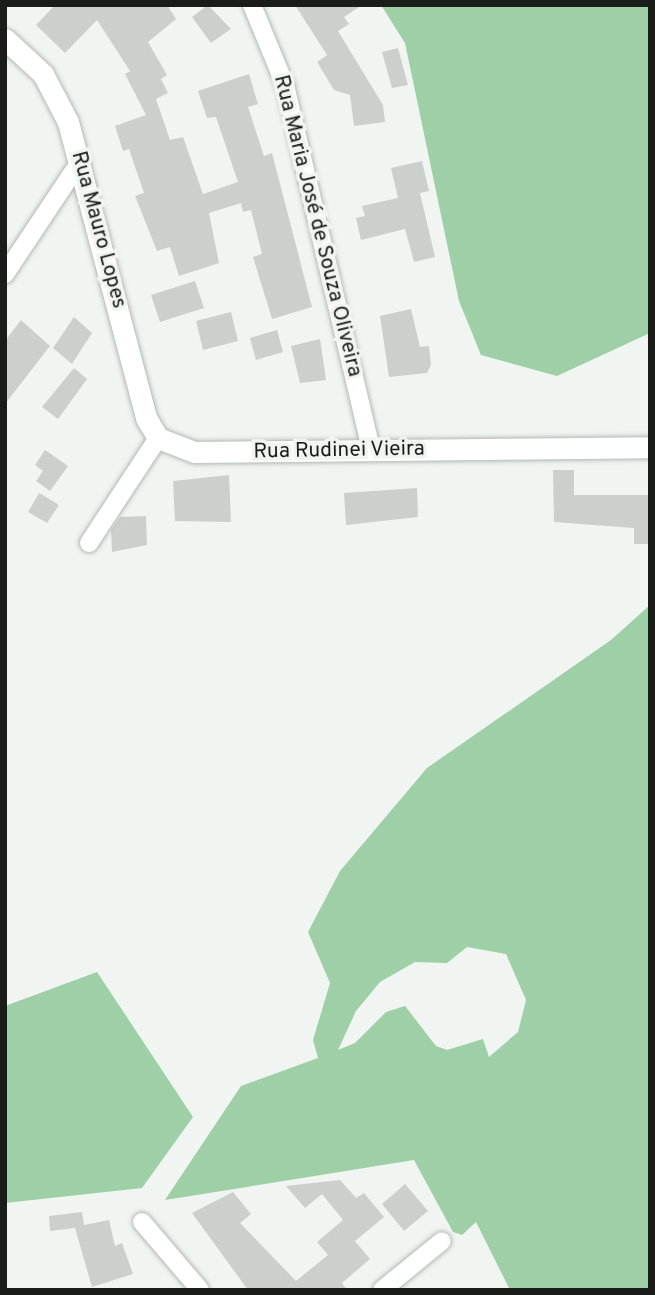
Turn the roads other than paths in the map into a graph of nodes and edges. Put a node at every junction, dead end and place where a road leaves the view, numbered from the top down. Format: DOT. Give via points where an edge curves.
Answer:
graph roads {
  1 [pos="252,5"];
  2 [pos="5,39"];
  3 [pos="81,160"];
  4 [pos="5,274"];
  5 [pos="158,438"];
  6 [pos="650,447"];
  7 [pos="371,450"];
  8 [pos="89,543"];
  9 [pos="142,1222"];
  10 [pos="442,1241"];
  11 [pos="200,1290"];
  12 [pos="382,1290"];
  1 -- 7 [label="street, Rua Maria José de Souza Oliveira" via="285,85"];
  2 -- 3 [label="street, Rua Mauro Lopes" via="55,93"];
  3 -- 4 [label="street"];
  3 -- 5 [label="street, Rua Mauro Lopes" via="146,418"];
  5 -- 7 [label="street, Rua Rudinei Vieira" via="194,452"];
  5 -- 8 [label="street"];
  6 -- 7 [label="street, Rua Rudinei Vieira"];
  9 -- 11 [label="street"];
  10 -- 12 [label="street"];
}
